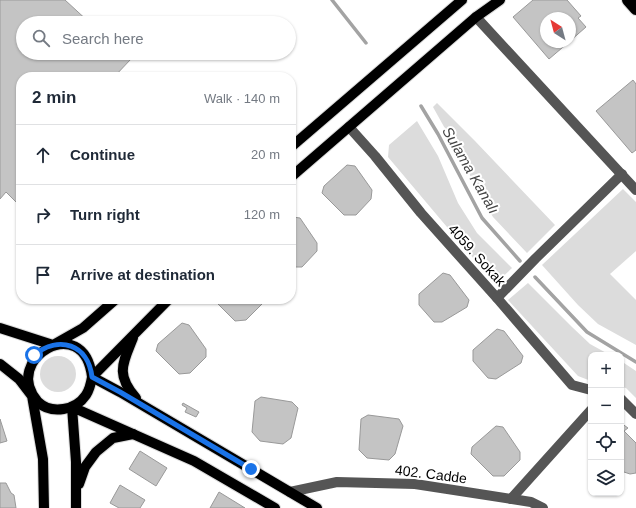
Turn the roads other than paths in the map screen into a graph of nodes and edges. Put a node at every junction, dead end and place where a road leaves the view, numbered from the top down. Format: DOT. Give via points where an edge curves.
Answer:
graph roads {
  1 [pos="462,0"];
  2 [pos="500,0"];
  3 [pos="628,0"];
  4 [pos="636,9"];
  5 [pos="476,17"];
  6 [pos="348,127"];
  7 [pos="296,143"];
  8 [pos="296,173"];
  9 [pos="622,174"];
  10 [pos="636,190"];
  11 [pos="497,298"];
  12 [pos="110,304"];
  13 [pos="164,304"];
  14 [pos="0,328"];
  15 [pos="135,334"];
  16 [pos="53,345"];
  17 [pos="0,364"];
  18 [pos="92,377"];
  19 [pos="588,389"];
  20 [pos="32,396"];
  21 [pos="624,402"];
  22 [pos="142,405"];
  23 [pos="72,407"];
  24 [pos="588,413"];
  25 [pos="636,414"];
  26 [pos="133,434"];
  27 [pos="76,492"];
  28 [pos="290,492"];
  29 [pos="511,499"];
  30 [pos="44,508"];
  31 [pos="76,508"];
  32 [pos="275,508"];
  33 [pos="317,508"];
  34 [pos="543,508"];
  1 -- 7 [label="main road"];
  2 -- 5 [label="main road"];
  3 -- 4 [label="highway"];
  5 -- 6 [label="main road"];
  5 -- 9 [label="street"];
  6 -- 8 [label="main road"];
  6 -- 11 [label="street, 4059. Sokak"];
  9 -- 10 [label="street"];
  9 -- 11 [label="street"];
  11 -- 19 [label="street, 4059. Sokak" via="572,385"];
  12 -- 16 [label="main road" via="83,328"];
  13 -- 15 [label="main road"];
  14 -- 16 [label="main road"];
  15 -- 18 [label="main road"];
  15 -- 22 [label="main road" via="123,364 123,376 127,388"];
  16 -- 18 [label="main road" via="67,345 80,352 91,368"];
  16 -- 20 [label="main road" via="43,348 34,355 28,365 27,386"];
  17 -- 20 [label="main road" via="19,379"];
  18 -- 22 [label="main road"];
  18 -- 23 [label="main road" via="86,395"];
  20 -- 23 [label="main road" via="40,404 50,408 61,410"];
  20 -- 30 [label="main road" via="43,459"];
  21 -- 25 [label="street"];
  22 -- 28 [label="main road"];
  23 -- 26 [label="main road"];
  23 -- 27 [label="main road"];
  24 -- 29 [label="street"];
  26 -- 27 [label="main road" via="112,438 96,452 85,467"];
  26 -- 32 [label="main road" via="194,461"];
  27 -- 31 [label="main road"];
  28 -- 29 [label="street, 402. Cadde" via="337,482 415,484"];
  28 -- 33 [label="main road"];
  29 -- 34 [label="street, 402. Cadde" via="531,502"];
}
